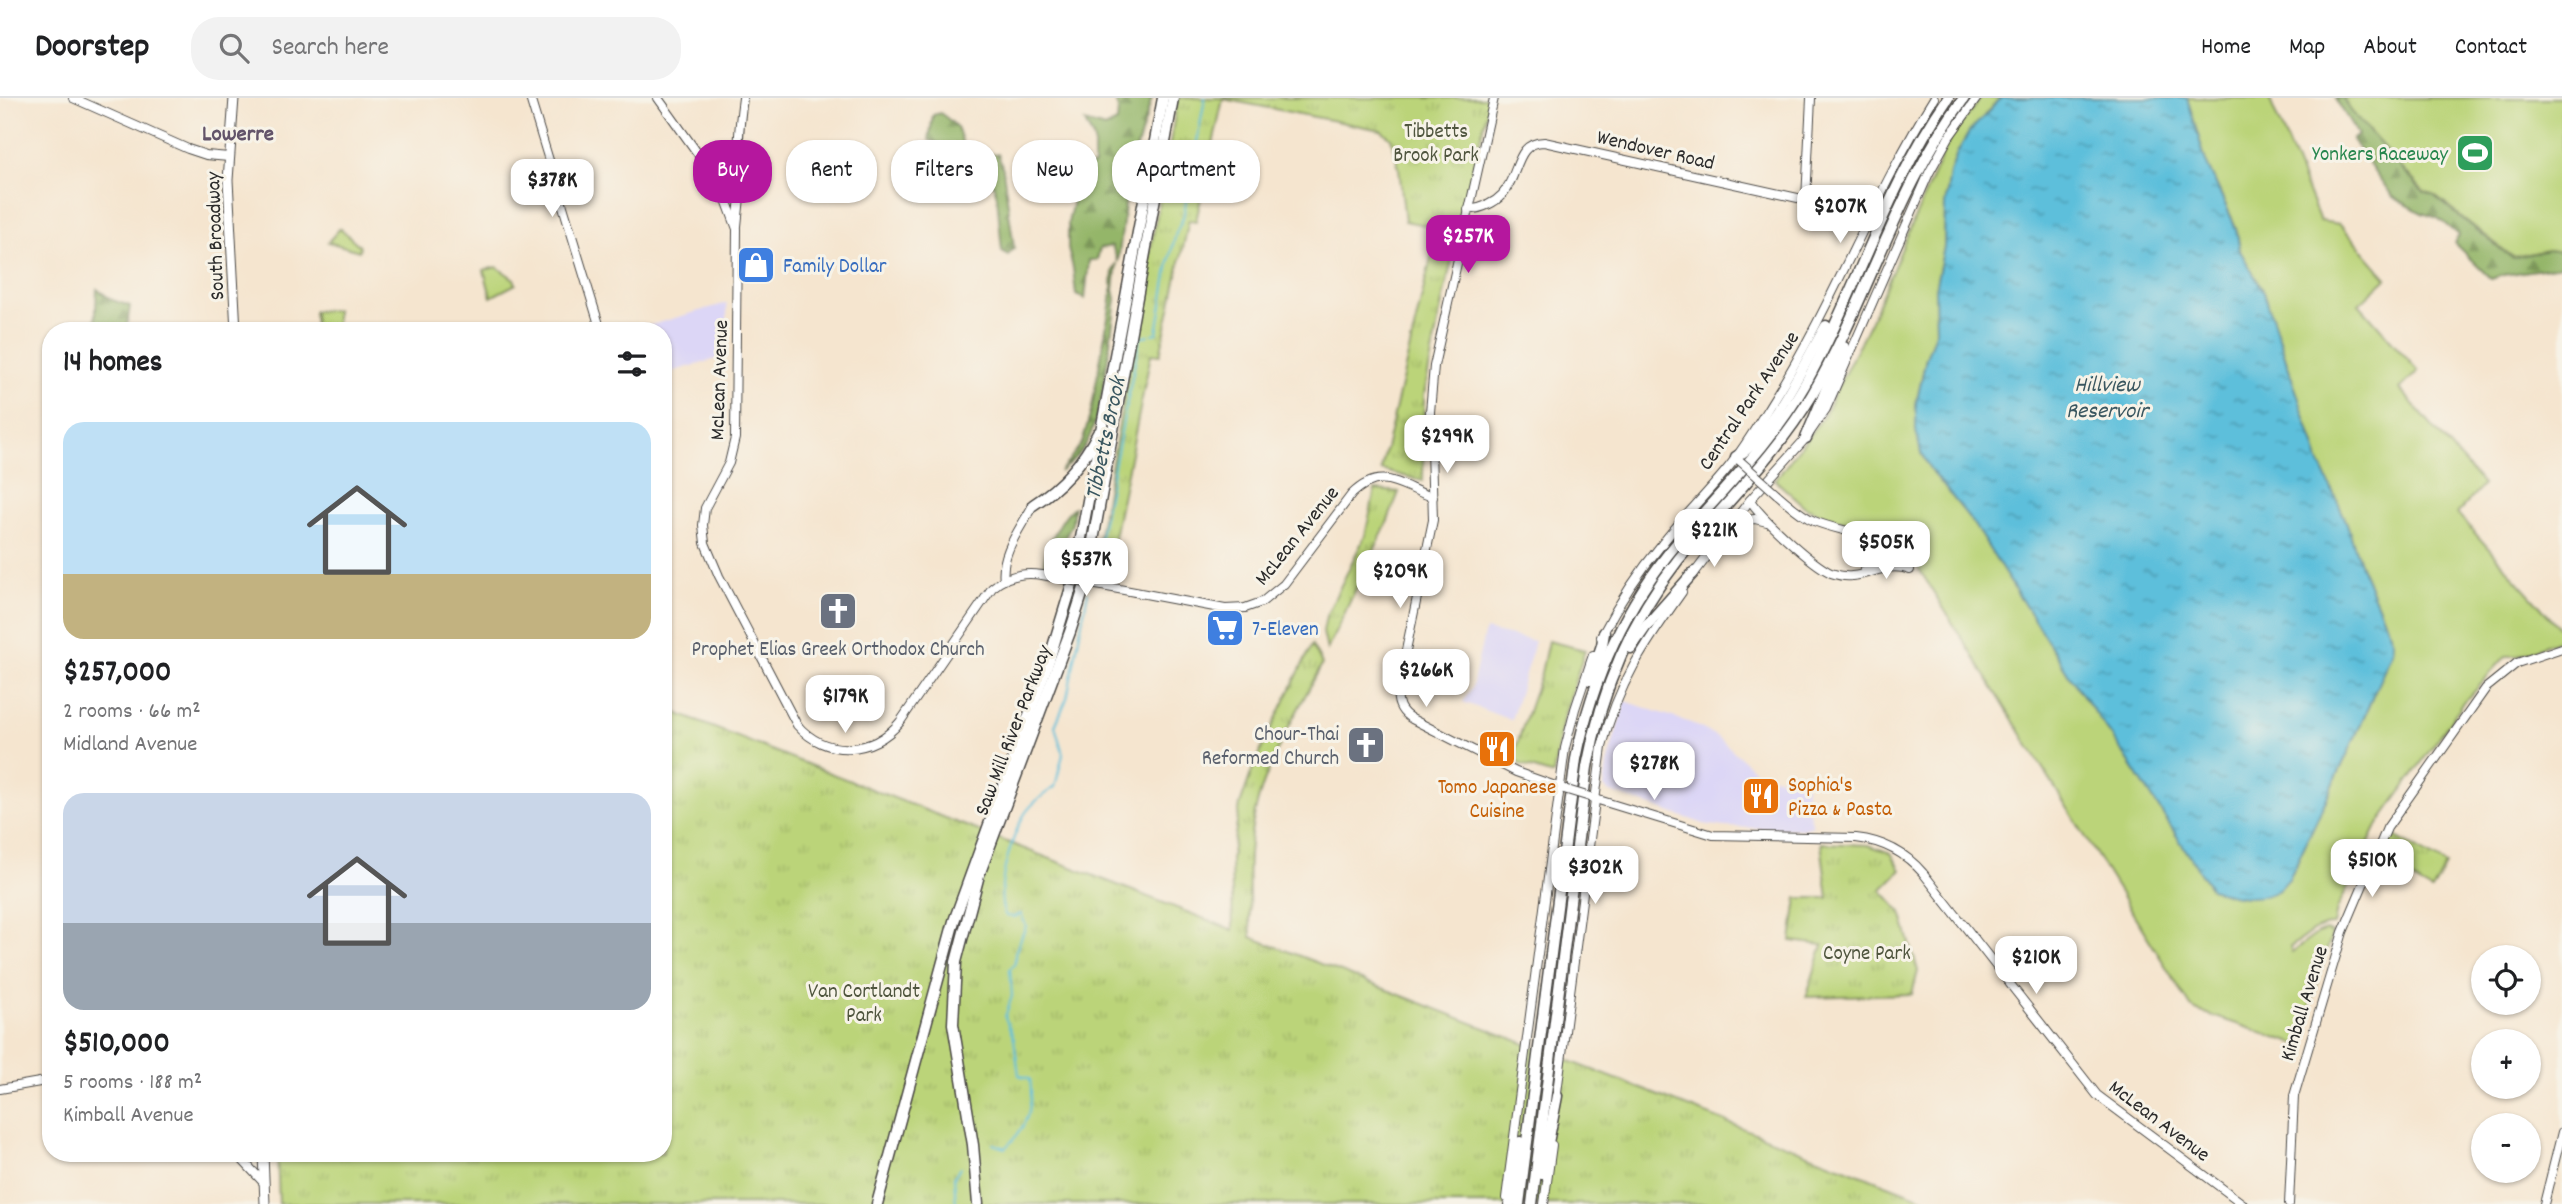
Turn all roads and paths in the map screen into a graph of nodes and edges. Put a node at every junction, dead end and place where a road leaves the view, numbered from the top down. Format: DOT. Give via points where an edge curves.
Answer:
graph roads {
  1 [pos="73,98"];
  2 [pos="234,98"];
  3 [pos="530,98"];
  4 [pos="658,98"];
  5 [pos="744,98"];
  6 [pos="1163,98"];
  7 [pos="1173,98"];
  8 [pos="1494,98"];
  9 [pos="1811,98"];
  10 [pos="1934,98"];
  11 [pos="1948,98"];
  12 [pos="1964,98"];
  13 [pos="1977,98"];
  14 [pos="742,140"];
  15 [pos="693,148"];
  16 [pos="229,157"];
  17 [pos="1806,200"];
  18 [pos="728,203"];
  19 [pos="739,203"];
  20 [pos="1468,210"];
  21 [pos="1870,214"];
  22 [pos="737,229"];
  23 [pos="1865,257"];
  24 [pos="1878,257"];
  25 [pos="235,322"];
  26 [pos="598,322"];
  27 [pos="1104,421"];
  28 [pos="1806,438"];
  29 [pos="1738,459"];
  30 [pos="1071,473"];
  31 [pos="1092,486"];
  32 [pos="1433,496"];
  33 [pos="1750,500"];
  34 [pos="1033,505"];
  35 [pos="1734,520"];
  36 [pos="1769,523"];
  37 [pos="1857,532"];
  38 [pos="1889,549"];
  39 [pos="1871,557"];
  40 [pos="1882,568"];
  41 [pos="1910,570"];
  42 [pos="1694,572"];
  43 [pos="1862,574"];
  44 [pos="1004,580"];
  45 [pos="1604,633"];
  46 [pos="2562,648"];
  47 [pos="1612,676"];
  48 [pos="1580,740"];
  49 [pos="1562,788"];
  50 [pos="1592,798"];
  51 [pos="988,838"];
  52 [pos="974,888"];
  53 [pos="1556,1053"];
  54 [pos="42,1082"];
  55 [pos="1534,1085"];
  56 [pos="0,1089"];
  57 [pos="1557,1096"];
  58 [pos="2562,1132"];
  59 [pos="244,1162"];
  60 [pos="263,1162"];
  61 [pos="264,1183"];
  62 [pos="265,1204"];
  63 [pos="877,1204"];
  64 [pos="884,1204"];
  65 [pos="978,1204"];
  66 [pos="1508,1204"];
  67 [pos="1520,1204"];
  68 [pos="1534,1204"];
  69 [pos="1544,1204"];
  70 [pos="2244,1204"];
  71 [pos="2289,1204"];
  72 [pos="2544,1204"];
  1 -- 16 [label="street" via="188,149"];
  2 -- 16 [label="main road, South Broadway"];
  3 -- 26 [label="street"];
  4 -- 15 [label="street, McLean Avenue"];
  5 -- 14 [label="street"];
  6 -- 27 [label="highway, Saw Mill River Parkway"];
  7 -- 51 [label="highway, Saw Mill River Parkway" via="1085,585"];
  8 -- 20 [label="street"];
  9 -- 17 [label="street"];
  10 -- 21 [label="street, Central Park Avenue"];
  11 -- 23 [label="highway" via="1907,165"];
  12 -- 24 [label="highway" via="1921,165"];
  13 -- 28 [label="street" via="1929,173 1841,378"];
  16 -- 25 [label="main road, South Broadway"];
  17 -- 20 [label="street, Wendover Road" via="1540,142 1523,151 1502,196"];
  17 -- 21 [label="street, Wendover Road"];
  18 -- 22 [label="street, McLean Avenue"];
  19 -- 22 [label="street"];
  20 -- 32 [label="street" via="1432,378"];
  21 -- 29 [label="street, Central Park Avenue" via="1815,331"];
  22 -- 44 [label="street, McLean Avenue" via="734,443 729,463 708,499 703,530 719,576 797,725 818,742 841,749 863,747 884,738 900,722 989,592"];
  23 -- 29 [label="highway" via="1780,405"];
  23 -- 48 [label="highway" via="1814,367 1783,419 1671,550 1631,608 1604,663"];
  24 -- 28 [label="highway"];
  24 -- 47 [label="highway" via="1804,409 1665,577"];
  27 -- 30 [label="highway"];
  27 -- 31 [label="highway, Saw Mill River Parkway"];
  28 -- 33 [label="street"];
  29 -- 37 [label="street, bridge" via="1812,520"];
  29 -- 45 [label="street, Central Park Avenue" via="1662,543"];
  30 -- 31 [label="highway" via="1084,468"];
  30 -- 34 [label="highway"];
  31 -- 51 [label="highway, Saw Mill River Parkway" via="1062,620"];
  32 -- 44 [label="street, McLean Avenue, bridge" via="1393,480 1362,485 1278,591 1250,607 1225,609 1042,575"];
  32 -- 49 [label="street, McLean Avenue" via="1431,533 1397,692 1399,706 1408,717 1498,763"];
  33 -- 35 [label="street"];
  33 -- 36 [label="street"];
  34 -- 44 [label="street" via="1005,557"];
  35 -- 36 [label="street"];
  35 -- 42 [label="street"];
  36 -- 43 [label="street" via="1831,573"];
  37 -- 38 [label="street"];
  37 -- 39 [label="street"];
  38 -- 39 [label="street" via="1880,549"];
  38 -- 40 [label="street"];
  39 -- 43 [label="street"];
  40 -- 41 [label="street"];
  40 -- 43 [label="street"];
  42 -- 47 [label="highway" via="1647,625"];
  42 -- 50 [label="street" via="1625,678 1606,730"];
  45 -- 48 [label="highway" via="1587,690"];
  45 -- 49 [label="street, Central Park Avenue" via="1575,709"];
  46 -- 71 [label="street, Kimball Avenue" via="2517,663 2486,688 2387,828 2343,932 2294,1096"];
  47 -- 53 [label="highway" via="1587,767"];
  48 -- 55 [label="highway"];
  49 -- 50 [label="street, McLean Avenue, bridge"];
  49 -- 66 [label="street, Central Park Avenue"];
  50 -- 53 [label="street"];
  50 -- 70 [label="street, McLean Avenue" via="1713,835 1856,838 1899,851 1923,873 2097,1095"];
  51 -- 52 [label="highway"];
  51 -- 63 [label="highway" via="948,939"];
  52 -- 64 [label="highway" via="955,941"];
  52 -- 65 [label="highway" via="956,962 953,1012"];
  53 -- 57 [label="street"];
  53 -- 68 [label="highway"];
  54 -- 56 [label="street"];
  55 -- 66 [label="highway"];
  55 -- 67 [label="highway"];
  57 -- 68 [label="highway"];
  57 -- 69 [label="street"];
  58 -- 72 [label="street"];
  59 -- 61 [label="street"];
  60 -- 61 [label="main road"];
  61 -- 62 [label="main road"];
}
